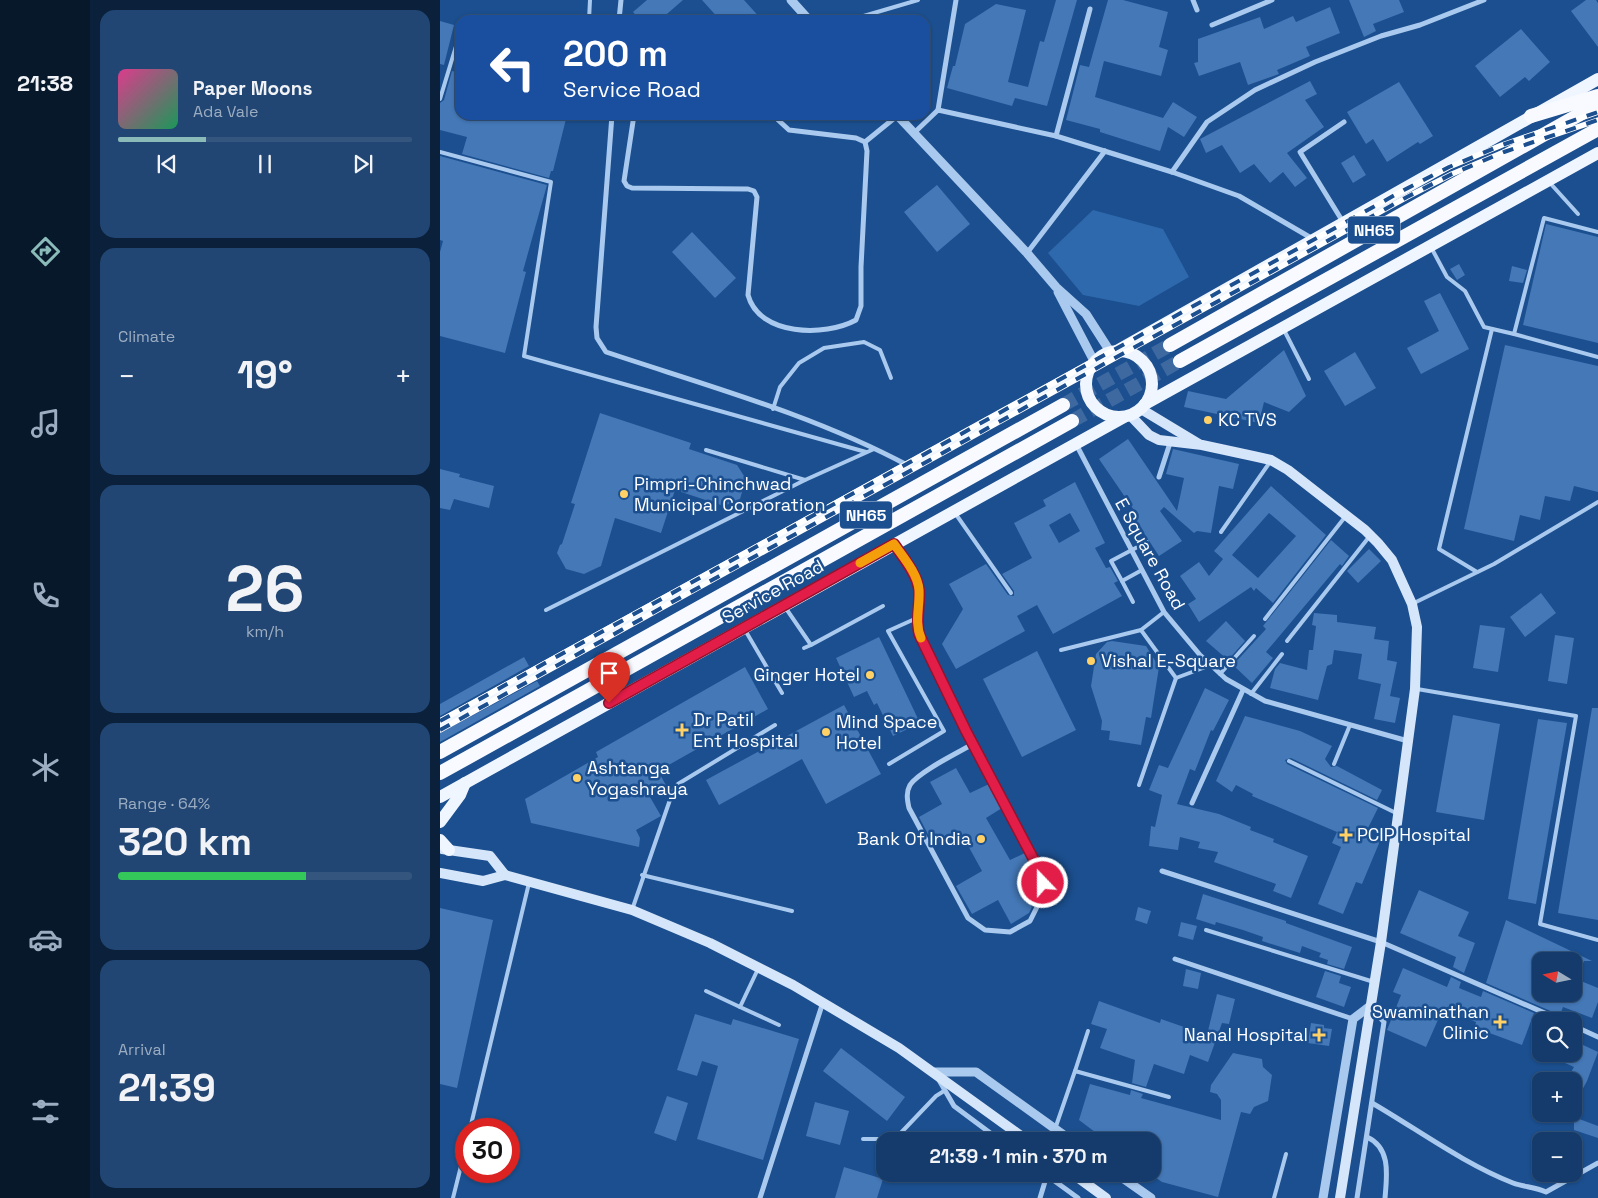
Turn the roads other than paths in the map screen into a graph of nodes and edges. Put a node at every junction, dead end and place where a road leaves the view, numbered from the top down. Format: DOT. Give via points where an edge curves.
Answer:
graph roads {
  1 [pos="590,0"];
  2 [pos="621,0"];
  3 [pos="791,0"];
  4 [pos="918,0"];
  5 [pos="956,0"];
  6 [pos="1193,0"];
  7 [pos="1272,0"];
  8 [pos="1484,0"];
  9 [pos="1090,9"];
  10 [pos="1197,10"];
  11 [pos="589,15"];
  12 [pos="620,15"];
  13 [pos="804,15"];
  14 [pos="867,15"];
  15 [pos="1212,26"];
  16 [pos="455,50"];
  17 [pos="1598,79"];
  18 [pos="1598,96"];
  19 [pos="440,99"];
  20 [pos="1598,104"];
  21 [pos="938,110"];
  22 [pos="1531,116"];
  23 [pos="930,118"];
  24 [pos="612,120"];
  25 [pos="633,120"];
  26 [pos="778,120"];
  27 [pos="891,120"];
  28 [pos="902,120"];
  29 [pos="928,120"];
  30 [pos="1344,122"];
  31 [pos="1598,129"];
  32 [pos="914,133"];
  33 [pos="1056,136"];
  34 [pos="865,142"];
  35 [pos="1105,151"];
  36 [pos="440,152"];
  37 [pos="1598,154"];
  38 [pos="1172,172"];
  39 [pos="1548,181"];
  40 [pos="1578,214"];
  41 [pos="1343,223"];
  42 [pos="1598,232"];
  43 [pos="1314,239"];
  44 [pos="1431,246"];
  45 [pos="1027,253"];
  46 [pos="1056,287"];
  47 [pos="1282,328"];
  48 [pos="1492,329"];
  49 [pos="1514,334"];
  50 [pos="1170,345"];
  51 [pos="1113,352"];
  52 [pos="1598,357"];
  53 [pos="1180,361"];
  54 [pos="1094,364"];
  55 [pos="891,378"];
  56 [pos="1309,379"];
  57 [pos="1063,405"];
  58 [pos="773,409"];
  59 [pos="1135,411"];
  60 [pos="1072,421"];
  61 [pos="1076,443"];
  62 [pos="1170,443"];
  63 [pos="1202,445"];
  64 [pos="876,448"];
  65 [pos="706,450"];
  66 [pos="866,452"];
  67 [pos="1271,460"];
  68 [pos="909,466"];
  69 [pos="1159,478"];
  70 [pos="804,480"];
  71 [pos="1598,502"];
  72 [pos="953,511"];
  73 [pos="1346,515"];
  74 [pos="1221,532"];
  75 [pos="1370,535"];
  76 [pos="1146,542"];
  77 [pos="894,544"];
  78 [pos="1132,551"];
  79 [pos="1142,570"];
  80 [pos="1477,572"];
  81 [pos="1122,581"];
  82 [pos="1011,592"];
  83 [pos="1132,602"];
  84 [pos="1412,604"];
  85 [pos="784,606"];
  86 [pos="883,606"];
  87 [pos="546,610"];
  88 [pos="1164,612"];
  89 [pos="917,618"];
  90 [pos="1264,619"];
  91 [pos="744,628"];
  92 [pos="1141,630"];
  93 [pos="1254,636"];
  94 [pos="1287,641"];
  95 [pos="811,645"];
  96 [pos="804,648"];
  97 [pos="1061,650"];
  98 [pos="1282,654"];
  99 [pos="1211,665"];
  100 [pos="1220,674"];
  101 [pos="1176,678"];
  102 [pos="1415,689"];
  103 [pos="1244,690"];
  104 [pos="782,693"];
  105 [pos="1250,694"];
  106 [pos="440,725"];
  107 [pos="775,725"];
  108 [pos="1350,725"];
  109 [pos="1408,741"];
  110 [pos="973,744"];
  111 [pos="440,752"];
  112 [pos="1289,761"];
  113 [pos="889,764"];
  114 [pos="1334,764"];
  115 [pos="440,773"];
  116 [pos="465,783"];
  117 [pos="1139,785"];
  118 [pos="440,797"];
  119 [pos="1192,804"];
  120 [pos="1398,814"];
  121 [pos="440,822"];
  122 [pos="440,840"];
  123 [pos="444,849"];
  124 [pos="1162,871"];
  125 [pos="440,873"];
  126 [pos="505,875"];
  127 [pos="642,875"];
  128 [pos="529,881"];
  129 [pos="632,910"];
  130 [pos="792,910"];
  131 [pos="1206,930"];
  132 [pos="1598,940"];
  133 [pos="1381,942"];
  134 [pos="1175,959"];
  135 [pos="759,967"];
  136 [pos="1374,982"];
  137 [pos="706,991"];
  138 [pos="823,1002"];
  139 [pos="1370,1006"];
  140 [pos="740,1007"];
  141 [pos="1542,1012"];
  142 [pos="1353,1019"];
  143 [pos="780,1025"];
  144 [pos="1582,1030"];
  145 [pos="1088,1031"];
  146 [pos="1598,1037"];
  147 [pos="1075,1071"];
  148 [pos="935,1072"];
  149 [pos="944,1091"];
  150 [pos="1169,1097"];
  151 [pos="1372,1103"];
  152 [pos="473,1118"];
  153 [pos="1055,1129"];
  154 [pos="989,1132"];
  155 [pos="1016,1132"];
  156 [pos="1059,1132"];
  157 [pos="1367,1137"];
  158 [pos="863,1140"];
  159 [pos="1286,1154"];
  160 [pos="1598,1162"];
  161 [pos="1044,1182"];
  162 [pos="1057,1182"];
  163 [pos="1084,1182"];
  164 [pos="1128,1182"];
  165 [pos="457,1183"];
  166 [pos="454,1198"];
  167 [pos="760,1198"];
  168 [pos="1040,1198"];
  169 [pos="1078,1198"];
  170 [pos="1106,1198"];
  171 [pos="1151,1198"];
  172 [pos="1274,1198"];
  173 [pos="1323,1198"];
  174 [pos="1340,1198"];
  175 [pos="1357,1198"];
  176 [pos="1385,1198"];
  1 -- 11 [label="lane"];
  2 -- 12 [label="street"];
  3 -- 13 [label="street"];
  4 -- 14 [label="lane"];
  5 -- 21 [label="street"];
  6 -- 10 [label="street"];
  7 -- 15 [label="street"];
  8 -- 38 [label="street" via="1381,36 1255,90 1207,122"];
  9 -- 33 [label="street"];
  16 -- 19 [label="lane"];
  17 -- 22 [label="main road"];
  18 -- 22 [label="highway"];
  20 -- 50 [label="highway, NH65"];
  21 -- 23 [label="street"];
  21 -- 33 [label="street"];
  22 -- 41 [label="main road"];
  24 -- 58 [label="street" via="596,327 600,346 606,352"];
  25 -- 34 [label="street" via="624,181 627,186 754,191 757,197 748,295 751,308 765,318 801,332 843,328 856,320 861,306 868,151"];
  26 -- 34 [label="street" via="789,130 856,138"];
  27 -- 34 [label="street"];
  28 -- 32 [label="street"];
  29 -- 32 [label="street"];
  30 -- 41 [label="street" via="1300,152"];
  31 -- 53 [label="highway, NH65"];
  32 -- 45 [label="street"];
  33 -- 35 [label="street"];
  35 -- 38 [label="street"];
  35 -- 45 [label="street"];
  36 -- 66 [label="lane" via="552,182 524,356"];
  37 -- 39 [label="main road, Service Road"];
  38 -- 43 [label="street" via="1239,196"];
  39 -- 40 [label="lane"];
  39 -- 44 [label="main road, Service Road"];
  41 -- 43 [label="main road"];
  42 -- 49 [label="lane" via="1544,218"];
  43 -- 51 [label="main road"];
  44 -- 47 [label="main road, Service Road"];
  44 -- 48 [label="lane" via="1446,277 1465,291 1484,327"];
  45 -- 46 [label="street"];
  46 -- 51 [label="street" via="1086,314"];
  46 -- 54 [label="street"];
  47 -- 56 [label="lane"];
  47 -- 59 [label="main road, Service Road"];
  48 -- 49 [label="lane"];
  48 -- 80 [label="lane" via="1439,549"];
  49 -- 52 [label="lane"];
  51 -- 54 [label="main road"];
  51 -- 59 [label="main road" via="1134,355 1148,368 1152,386"];
  54 -- 59 [label="main road" via="1087,382 1091,401 1105,414"];
  54 -- 68 [label="main road"];
  55 -- 58 [label="lane" via="880,350 864,342 824,348 799,363 780,388"];
  57 -- 111 [label="highway, NH65"];
  58 -- 64 [label="street"];
  59 -- 61 [label="main road, Service Road"];
  59 -- 62 [label="main road" via="1149,435"];
  59 -- 63 [label="main road"];
  60 -- 115 [label="highway, NH65"];
  61 -- 72 [label="main road, Service Road"];
  61 -- 78 [label="street, E Square Road"];
  62 -- 63 [label="main road"];
  62 -- 69 [label="street"];
  63 -- 67 [label="main road"];
  64 -- 66 [label="lane"];
  64 -- 68 [label="street"];
  65 -- 70 [label="lane"];
  66 -- 70 [label="lane"];
  67 -- 73 [label="main road"];
  67 -- 74 [label="lane"];
  68 -- 106 [label="main road"];
  70 -- 87 [label="lane"];
  71 -- 80 [label="lane"];
  72 -- 77 [label="main road, Service Road"];
  72 -- 82 [label="lane"];
  73 -- 75 [label="main road"];
  73 -- 90 [label="lane"];
  75 -- 84 [label="main road" via="1392,560"];
  75 -- 94 [label="lane"];
  76 -- 78 [label="lane"];
  77 -- 85 [label="main road, Service Road"];
  77 -- 89 [label="street" via="917,581"];
  78 -- 79 [label="street, E Square Road"];
  78 -- 81 [label="lane" via="1111,561"];
  79 -- 81 [label="lane"];
  79 -- 88 [label="street, E Square Road"];
  80 -- 84 [label="lane"];
  81 -- 83 [label="lane"];
  84 -- 102 [label="main road" via="1416,627"];
  85 -- 91 [label="main road, Service Road"];
  85 -- 95 [label="lane"];
  86 -- 95 [label="lane"];
  88 -- 92 [label="lane"];
  88 -- 99 [label="street, E Square Road"];
  89 -- 110 [label="street" via="919,634"];
  89 -- 113 [label="lane" via="888,631 944,731"];
  91 -- 104 [label="lane"];
  91 -- 116 [label="main road, Service Road"];
  92 -- 97 [label="lane"];
  92 -- 101 [label="lane"];
  93 -- 100 [label="lane"];
  95 -- 96 [label="lane"];
  98 -- 105 [label="lane"];
  99 -- 100 [label="street, E Square Road"];
  99 -- 101 [label="lane"];
  100 -- 103 [label="street, E Square Road"];
  101 -- 117 [label="lane"];
  102 -- 109 [label="main road"];
  102 -- 132 [label="lane" via="1576,716 1540,924"];
  103 -- 105 [label="street, E Square Road"];
  103 -- 119 [label="street"];
  105 -- 108 [label="street, E Square Road"];
  107 -- 127 [label="lane" via="678,784 669,798"];
  108 -- 109 [label="street, E Square Road"];
  108 -- 114 [label="lane"];
  109 -- 120 [label="main road"];
  110 -- 110 [label="street" via="916,779 907,792 907,800 968,918 985,930 1010,932 1030,921 1036,912 1043,890 1043,877"];
  112 -- 120 [label="lane"];
  116 -- 118 [label="main road, Service Road"];
  116 -- 121 [label="main road"];
  120 -- 133 [label="main road"];
  122 -- 123 [label="main road"];
  123 -- 126 [label="main road" via="490,856"];
  124 -- 133 [label="street"];
  125 -- 126 [label="main road" via="483,881"];
  126 -- 128 [label="main road"];
  127 -- 129 [label="lane"];
  127 -- 130 [label="lane"];
  128 -- 129 [label="main road"];
  128 -- 152 [label="lane" via="525,909"];
  129 -- 135 [label="main road"];
  131 -- 136 [label="lane"];
  133 -- 136 [label="main road"];
  133 -- 141 [label="street"];
  134 -- 142 [label="street"];
  135 -- 138 [label="main road"];
  135 -- 140 [label="lane"];
  136 -- 139 [label="main road"];
  137 -- 140 [label="lane"];
  138 -- 148 [label="main road"];
  138 -- 167 [label="street"];
  139 -- 142 [label="street"];
  139 -- 151 [label="street" via="1384,1022"];
  139 -- 174 [label="main road"];
  140 -- 143 [label="lane"];
  142 -- 173 [label="street"];
  144 -- 146 [label="street"];
  145 -- 147 [label="lane"];
  147 -- 150 [label="lane"];
  147 -- 153 [label="lane"];
  148 -- 149 [label="street"];
  148 -- 153 [label="street" via="976,1072"];
  148 -- 155 [label="main road"];
  149 -- 154 [label="street" via="954,1106"];
  149 -- 158 [label="lane" via="895,1139"];
  151 -- 157 [label="street"];
  151 -- 160 [label="street" via="1515,1184 1546,1192"];
  153 -- 156 [label="street"];
  157 -- 175 [label="street"];
  157 -- 176 [label="street" via="1376,1141 1383,1150 1387,1167"];
  159 -- 172 [label="lane"];
  161 -- 168 [label="street"];
  162 -- 169 [label="street"];
  163 -- 170 [label="main road"];
  164 -- 171 [label="street"];
  165 -- 166 [label="lane"];
}
